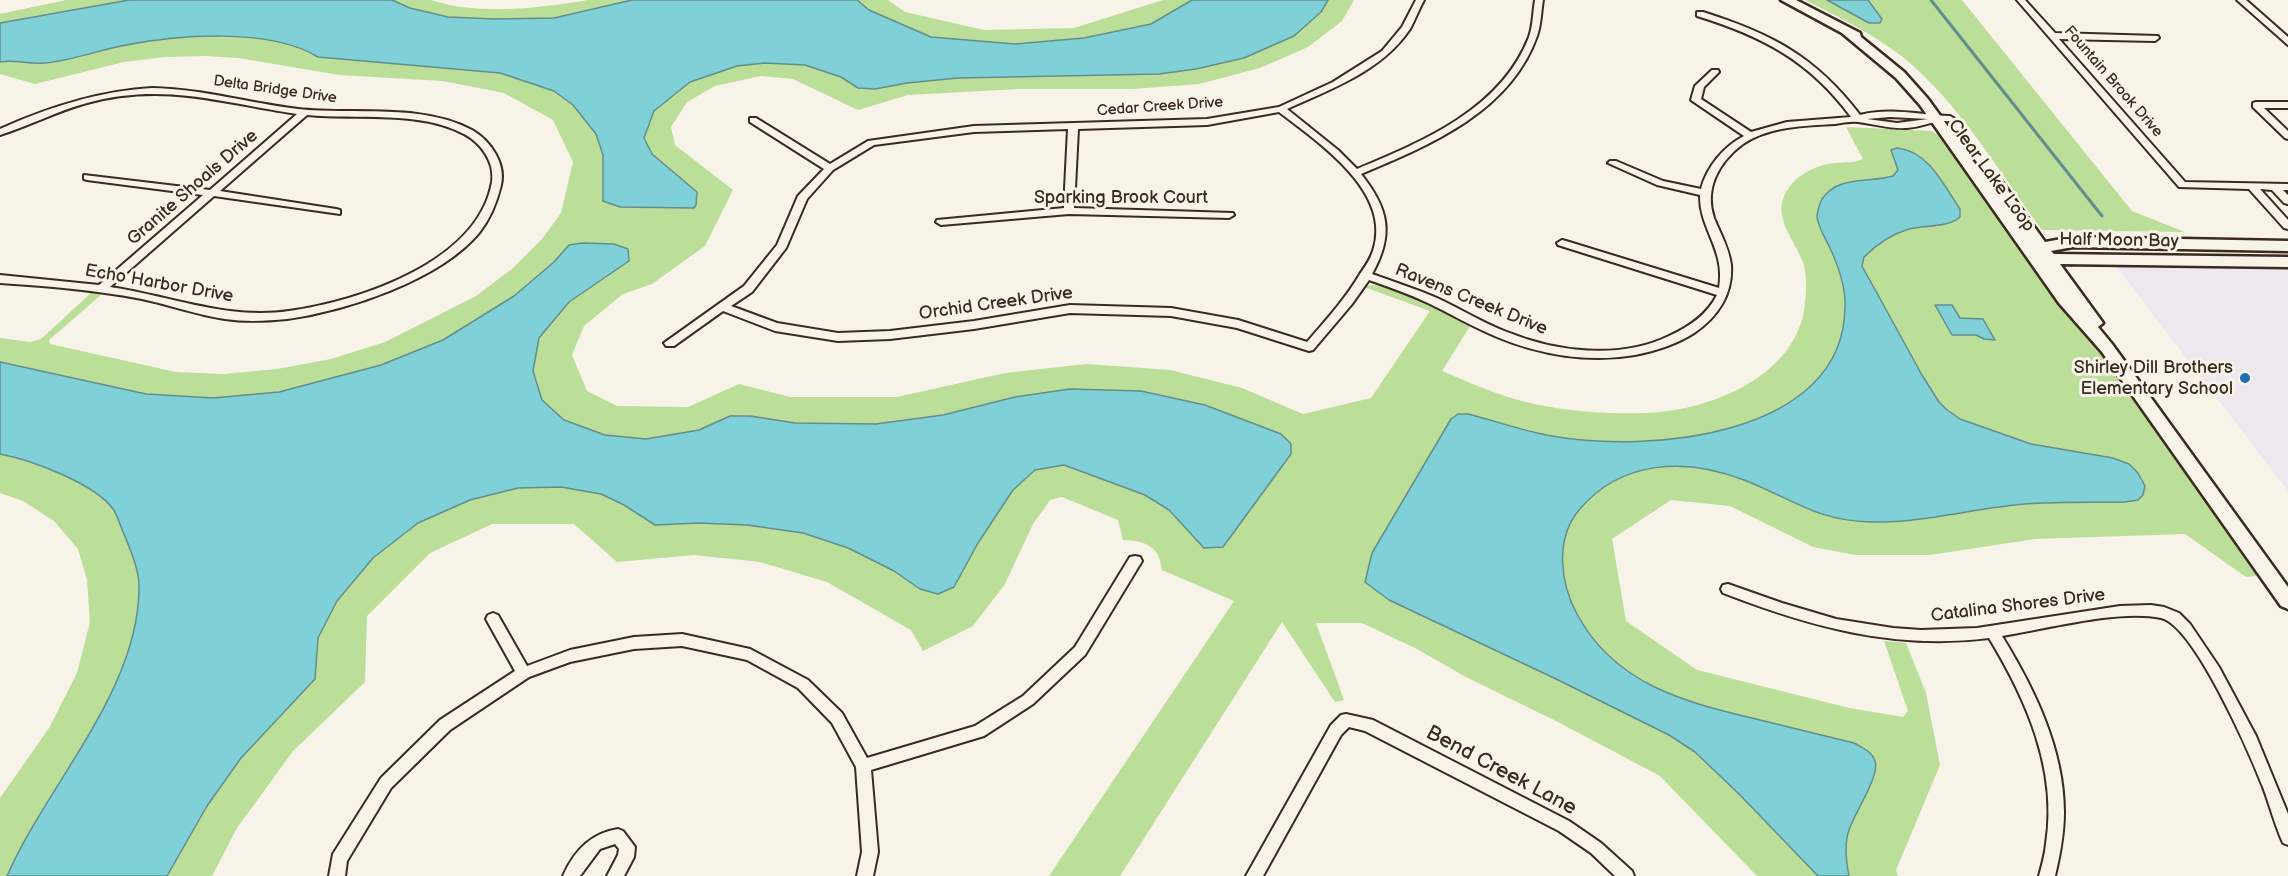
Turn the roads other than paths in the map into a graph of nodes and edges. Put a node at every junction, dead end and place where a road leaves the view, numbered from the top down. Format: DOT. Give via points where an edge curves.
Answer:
graph roads {
  1 [pos="1420,0"];
  2 [pos="1539,0"];
  3 [pos="1787,0"];
  4 [pos="2020,0"];
  5 [pos="2241,0"];
  6 [pos="1700,14"];
  7 [pos="2053,36"];
  8 [pos="2155,38"];
  9 [pos="2288,42"];
  10 [pos="1715,72"];
  11 [pos="2288,105"];
  12 [pos="1281,109"];
  13 [pos="305,112"];
  14 [pos="1858,119"];
  15 [pos="1943,119"];
  16 [pos="753,120"];
  17 [pos="1073,127"];
  18 [pos="0,132"];
  19 [pos="2288,135"];
  20 [pos="1750,136"];
  21 [pos="1612,162"];
  22 [pos="830,168"];
  23 [pos="1356,173"];
  24 [pos="87,177"];
  25 [pos="2251,186"];
  26 [pos="2275,187"];
  27 [pos="2288,187"];
  28 [pos="213,193"];
  29 [pos="1705,193"];
  30 [pos="2288,201"];
  31 [pos="1069,211"];
  32 [pos="336,212"];
  33 [pos="1229,215"];
  34 [pos="941,222"];
  35 [pos="2288,226"];
  36 [pos="473,234"];
  37 [pos="1562,243"];
  38 [pos="2288,246"];
  39 [pos="2036,248"];
  40 [pos="2052,260"];
  41 [pos="2288,262"];
  42 [pos="1365,275"];
  43 [pos="0,279"];
  44 [pos="101,289"];
  45 [pos="1722,293"];
  46 [pos="723,307"];
  47 [pos="670,343"];
  48 [pos="2107,348"];
  49 [pos="1135,561"];
  50 [pos="1728,589"];
  51 [pos="2288,602"];
  52 [pos="493,619"];
  53 [pos="1992,631"];
  54 [pos="524,673"];
  55 [pos="863,766"];
  56 [pos="2285,818"];
  57 [pos="2288,838"];
  58 [pos="337,876"];
  59 [pos="571,876"];
  60 [pos="615,876"];
  61 [pos="865,876"];
  62 [pos="1254,876"];
  63 [pos="1626,876"];
  64 [pos="2046,876"];
  1 -- 12 [label="street, Cedar Creek Drive" via="1406,28 1385,53 1336,84"];
  2 -- 23 [label="street" via="1535,34 1503,88 1451,129"];
  3 -- 15 [label="street, Clear Lake Loop" via="1847,31 1900,75"];
  4 -- 7 [label="street, Fountain Brook Drive"];
  5 -- 9 [label="street"];
  6 -- 14 [label="street" via="1754,33 1800,58 1843,96"];
  7 -- 8 [label="street"];
  7 -- 25 [label="street, Fountain Brook Drive" via="2182,185"];
  10 -- 20 [label="street" via="1700,86 1696,100"];
  11 -- 19 [label="street" via="2256,105"];
  12 -- 17 [label="street, Cedar Creek Drive" via="1207,122"];
  12 -- 23 [label="street"];
  13 -- 18 [label="street, Delta Bridge Drive" via="172,90 85,100"];
  13 -- 28 [label="street, Granite Shoals Drive"];
  13 -- 36 [label="street, Delta Bridge Drive" via="428,120 468,132 492,154 498,179 490,207"];
  14 -- 15 [label="street" via="1892,124"];
  14 -- 20 [label="street" via="1797,123"];
  15 -- 39 [label="street, Clear Lake Loop"];
  16 -- 22 [label="street"];
  17 -- 22 [label="street, Cedar Creek Drive" via="974,129 871,143"];
  17 -- 31 [label="street"];
  20 -- 29 [label="street" via="1727,152 1706,182"];
  21 -- 29 [label="street" via="1660,183"];
  22 -- 46 [label="street, Cedar Creek Drive" via="802,198 783,246 748,289"];
  23 -- 42 [label="street" via="1373,196 1382,223 1378,252"];
  24 -- 28 [label="street"];
  25 -- 26 [label="street"];
  25 -- 35 [label="street"];
  26 -- 27 [label="street"];
  26 -- 30 [label="street"];
  28 -- 32 [label="street"];
  28 -- 44 [label="street, Granite Shoals Drive"];
  29 -- 45 [label="street, Ravens Creek Drive" via="1724,261 1726,279"];
  31 -- 33 [label="street, Sparking Brook Court"];
  31 -- 34 [label="street, Sparking Brook Court"];
  36 -- 44 [label="street, Echo Harbor Drive" via="406,279 351,302 287,315 225,315"];
  37 -- 45 [label="street"];
  38 -- 39 [label="street, Half Moon Bay" via="2073,242"];
  39 -- 40 [label="street, Half Moon Bay"];
  39 -- 48 [label="street, Clear Lake Loop" via="2081,320"];
  40 -- 41 [label="street, Half Moon Bay"];
  40 -- 48 [label="street, Clear Lake Loop" via="2098,327"];
  42 -- 45 [label="street, Ravens Creek Drive" via="1434,301 1510,338 1542,348 1590,353 1637,351 1681,335 1701,324"];
  42 -- 46 [label="street, Orchid Creek Drive" via="1309,347 1238,324 1171,312 1070,309 974,325 838,337 775,327"];
  43 -- 44 [label="street, Echo Harbor Drive"];
  46 -- 47 [label="street, Cedar Creek Drive"];
  48 -- 51 [label="street, Clear Lake Loop"];
  49 -- 55 [label="street" via="1080,651 1028,700 979,730"];
  50 -- 53 [label="street, Catalina Shores Drive" via="1803,616 1876,631 1949,636"];
  52 -- 54 [label="street"];
  53 -- 56 [label="street, Catalina Shores Drive" via="2116,612 2161,612 2174,617 2212,668 2237,712"];
  53 -- 64 [label="street" via="2031,700 2056,787 2056,826"];
  54 -- 55 [label="street" via="570,656 634,643 682,640 750,655 803,684 837,718"];
  54 -- 58 [label="street" via="445,725 386,783 339,859"];
  55 -- 61 [label="street" via="870,852"];
  56 -- 57 [label="street"];
  59 -- 60 [label="street" via="590,847 604,837 618,836 627,847"];
  62 -- 63 [label="street, Bend Creek Lane" via="1336,730 1346,720 1368,726 1564,826"];
}
